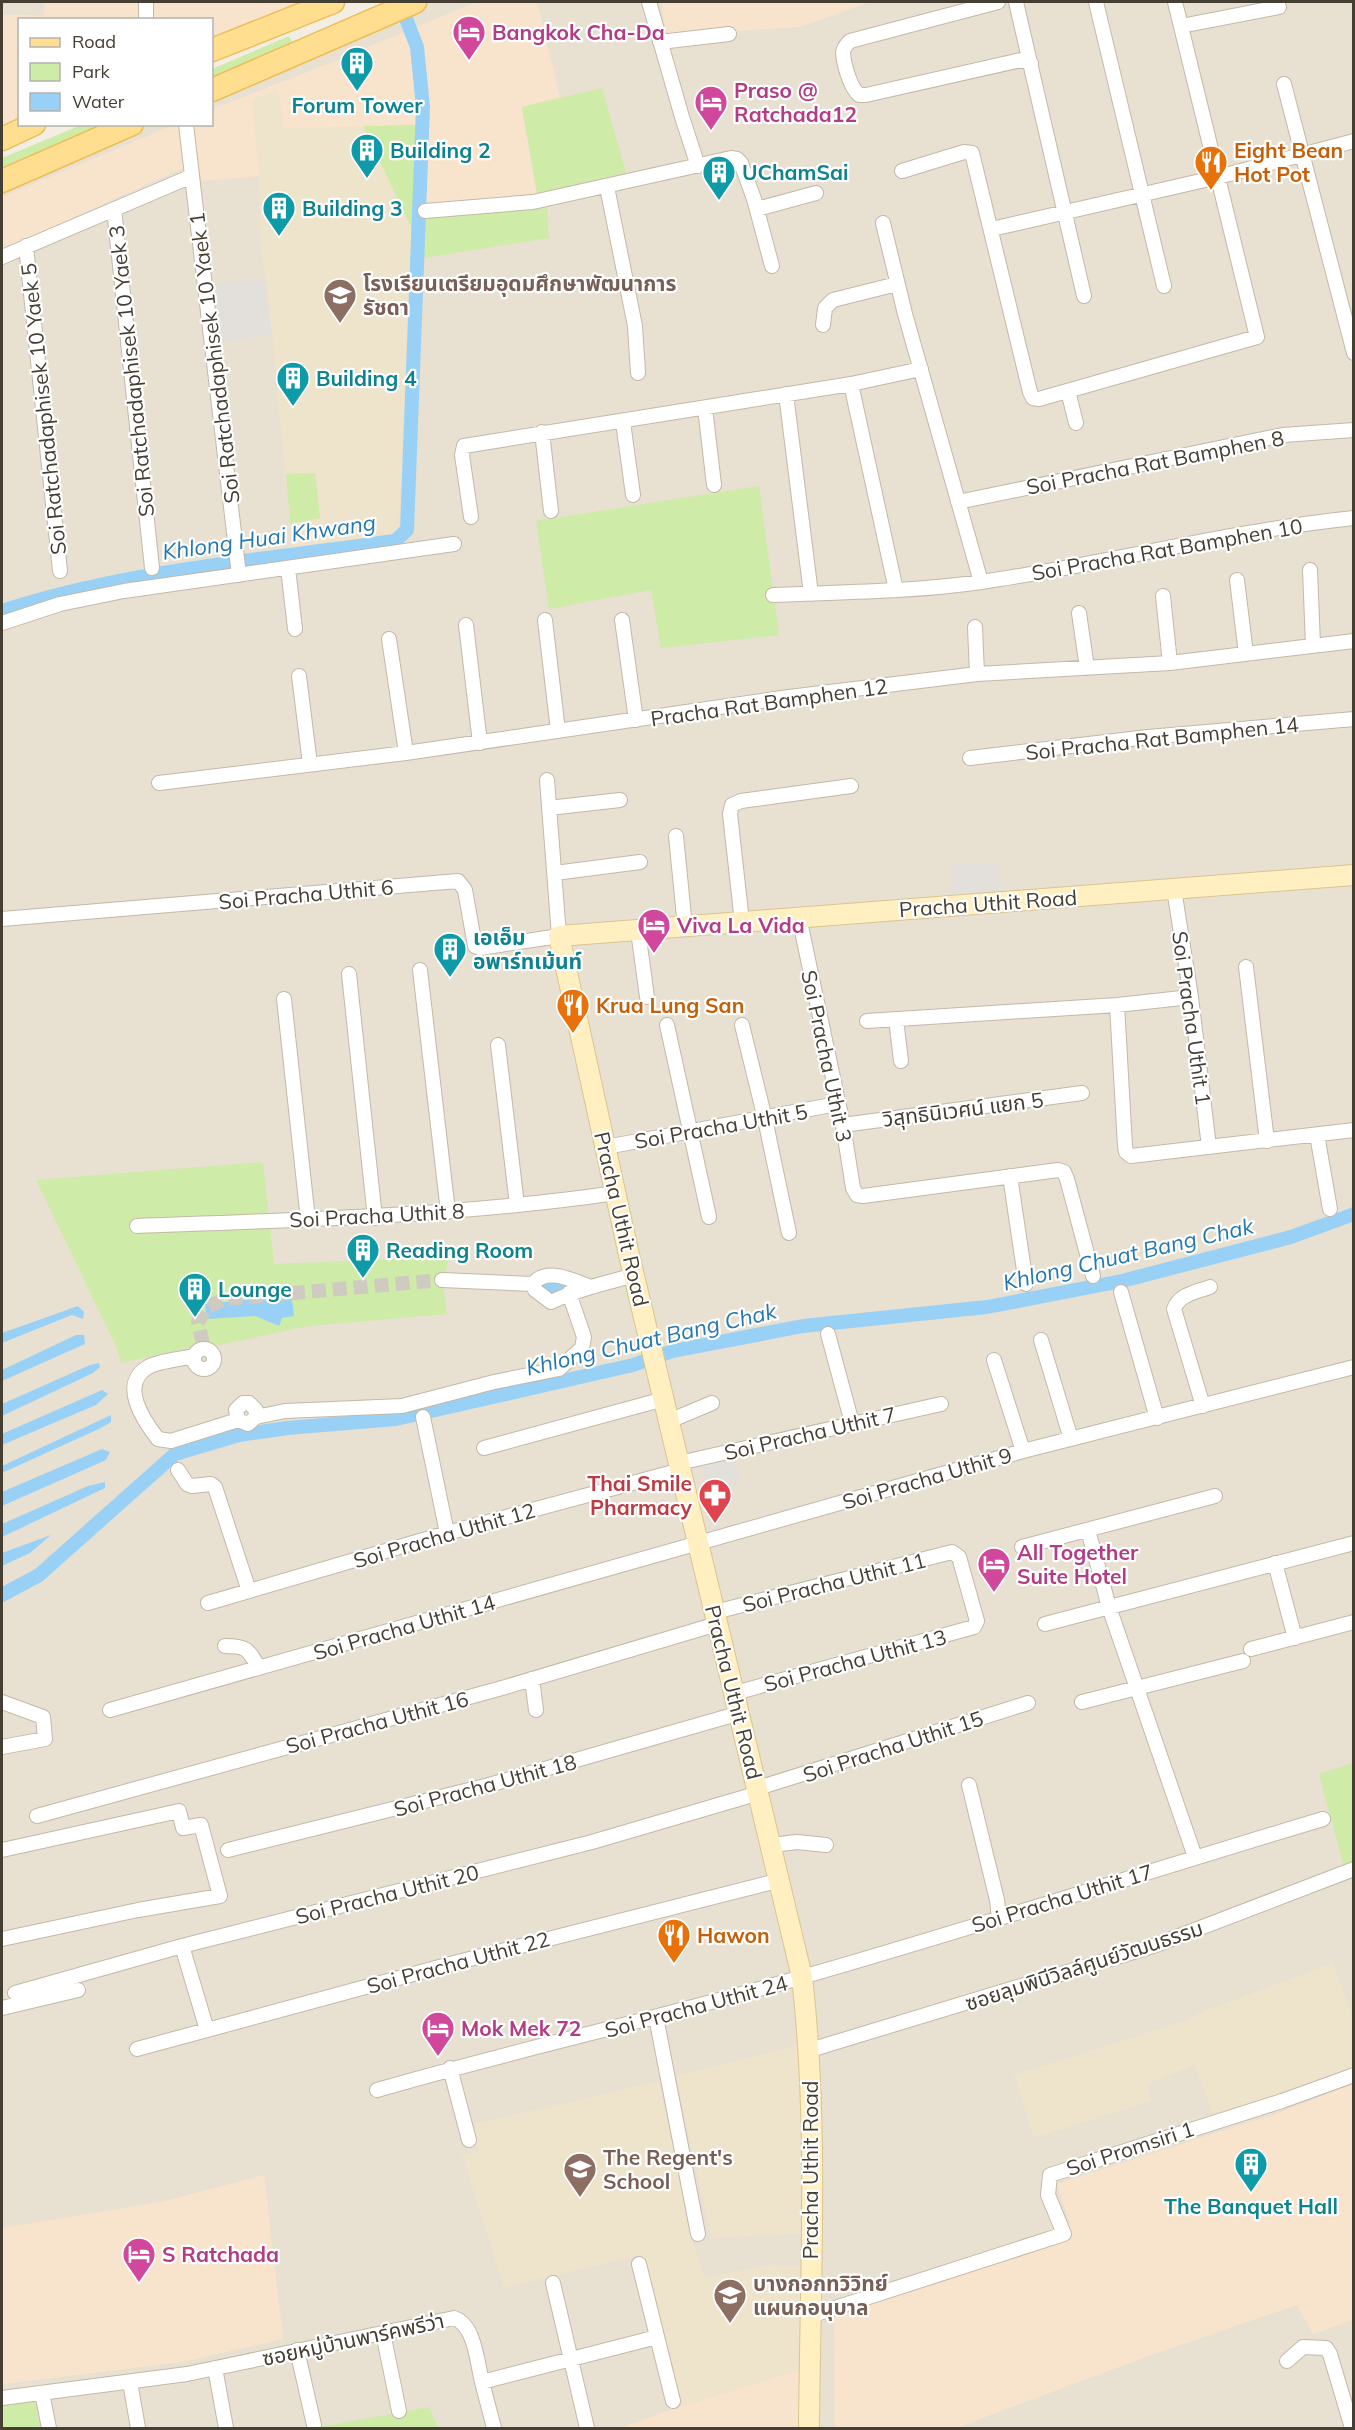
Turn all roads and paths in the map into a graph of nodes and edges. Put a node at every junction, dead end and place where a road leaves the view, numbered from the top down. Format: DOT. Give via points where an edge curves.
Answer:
graph roads {
  1 [pos="146,2"];
  2 [pos="333,2"];
  3 [pos="415,2"];
  4 [pos="649,2"];
  5 [pos="998,2"];
  6 [pos="1016,2"];
  7 [pos="1096,2"];
  8 [pos="1175,2"];
  9 [pos="1279,7"];
  10 [pos="146,18"];
  11 [pos="1181,26"];
  12 [pos="729,34"];
  13 [pos="660,42"];
  14 [pos="213,50"];
  15 [pos="1031,63"];
  16 [pos="1284,84"];
  17 [pos="213,90"];
  18 [pos="30,126"];
  19 [pos="128,126"];
  20 [pos="186,126"];
  21 [pos="2,139"];
  22 [pos="1353,141"];
  23 [pos="1302,155"];
  24 [pos="698,166"];
  25 [pos="902,171"];
  26 [pos="192,176"];
  27 [pos="1218,177"];
  28 [pos="2,182"];
  29 [pos="607,187"];
  30 [pos="816,193"];
  31 [pos="1142,194"];
  32 [pos="757,208"];
  33 [pos="114,209"];
  34 [pos="424,211"];
  35 [pos="1064,211"];
  36 [pos="883,223"];
  37 [pos="992,229"];
  38 [pos="26,246"];
  39 [pos="2,258"];
  40 [pos="772,266"];
  41 [pos="897,284"];
  42 [pos="1164,286"];
  43 [pos="1084,296"];
  44 [pos="823,325"];
  45 [pos="1353,352"];
  46 [pos="921,369"];
  47 [pos="638,373"];
  48 [pos="851,384"];
  49 [pos="1068,391"];
  50 [pos="786,394"];
  51 [pos="705,408"];
  52 [pos="623,422"];
  53 [pos="1076,423"];
  54 [pos="1353,430"];
  55 [pos="542,432"];
  56 [pos="714,485"];
  57 [pos="633,495"];
  58 [pos="958,502"];
  59 [pos="551,511"];
  60 [pos="471,517"];
  61 [pos="1353,518"];
  62 [pos="454,544"];
  63 [pos="152,568"];
  64 [pos="288,568"];
  65 [pos="1310,570"];
  66 [pos="60,571"];
  67 [pos="239,574"];
  68 [pos="1237,580"];
  69 [pos="981,582"];
  70 [pos="896,590"];
  71 [pos="811,594"];
  72 [pos="773,595"];
  73 [pos="1163,596"];
  74 [pos="1079,613"];
  75 [pos="545,620"];
  76 [pos="622,620"];
  77 [pos="2,622"];
  78 [pos="465,625"];
  79 [pos="975,627"];
  80 [pos="295,629"];
  81 [pos="389,639"];
  82 [pos="1353,641"];
  83 [pos="1313,645"];
  84 [pos="1246,654"];
  85 [pos="1170,663"];
  86 [pos="1087,668"];
  87 [pos="977,674"];
  88 [pos="299,676"];
  89 [pos="1353,719"];
  90 [pos="636,720"];
  91 [pos="558,731"];
  92 [pos="480,742"];
  93 [pos="406,753"];
  94 [pos="970,758"];
  95 [pos="310,764"];
  96 [pos="546,780"];
  97 [pos="159,783"];
  98 [pos="850,786"];
  99 [pos="620,800"];
  100 [pos="549,808"];
  101 [pos="676,836"];
  102 [pos="639,862"];
  103 [pos="555,873"];
  104 [pos="1353,875"];
  105 [pos="1174,889"];
  106 [pos="799,917"];
  107 [pos="2,920"];
  108 [pos="742,922"];
  109 [pos="685,927"];
  110 [pos="638,931"];
  111 [pos="559,936"];
  112 [pos="1246,967"];
  113 [pos="420,970"];
  114 [pos="349,974"];
  115 [pos="1191,997"];
  116 [pos="647,998"];
  117 [pos="284,999"];
  118 [pos="1117,1005"];
  119 [pos="896,1019"];
  120 [pos="867,1022"];
  121 [pos="667,1025"];
  122 [pos="741,1025"];
  123 [pos="498,1045"];
  124 [pos="901,1061"];
  125 [pos="1082,1093"];
  126 [pos="837,1104"];
  127 [pos="765,1119"];
  128 [pos="843,1125"];
  129 [pos="1353,1130"];
  130 [pos="690,1131"];
  131 [pos="1317,1135"];
  132 [pos="1267,1141"];
  133 [pos="606,1147"];
  134 [pos="1209,1147"];
  135 [pos="1010,1176"];
  136 [pos="615,1193"];
  137 [pos="517,1205"];
  138 [pos="1330,1209"];
  139 [pos="448,1212"];
  140 [pos="709,1217"];
  141 [pos="375,1218"];
  142 [pos="308,1220"];
  143 [pos="137,1226"];
  144 [pos="789,1233"];
  145 [pos="635,1275"];
  146 [pos="1093,1276"];
  147 [pos="442,1280"];
  148 [pos="533,1284"];
  149 [pos="1026,1284"];
  150 [pos="591,1287"];
  151 [pos="1210,1287"];
  152 [pos="1121,1292"];
  153 [pos="569,1293"];
  154 [pos="828,1334"];
  155 [pos="1041,1340"];
  156 [pos="200,1350"];
  157 [pos="994,1360"];
  158 [pos="1353,1367"];
  159 [pos="664,1399"];
  160 [pos="712,1403"];
  161 [pos="941,1404"];
  162 [pos="1203,1406"];
  163 [pos="423,1417"];
  164 [pos="1157,1418"];
  165 [pos="669,1421"];
  166 [pos="852,1423"];
  167 [pos="1071,1439"];
  168 [pos="484,1448"];
  169 [pos="1023,1451"];
  170 [pos="680,1467"];
  171 [pos="178,1470"];
  172 [pos="1215,1496"];
  173 [pos="1088,1530"];
  174 [pos="447,1533"];
  175 [pos="698,1543"];
  176 [pos="1353,1543"];
  177 [pos="1022,1547"];
  178 [pos="1275,1563"];
  179 [pos="249,1591"];
  180 [pos="208,1603"];
  181 [pos="1109,1607"];
  182 [pos="716,1618"];
  183 [pos="1353,1622"];
  184 [pos="1045,1624"];
  185 [pos="974,1627"];
  186 [pos="1295,1638"];
  187 [pos="225,1646"];
  188 [pos="259,1668"];
  189 [pos="532,1679"];
  190 [pos="1137,1690"];
  191 [pos="735,1693"];
  192 [pos="2,1702"];
  193 [pos="1082,1702"];
  194 [pos="1028,1703"];
  195 [pos="110,1710"];
  196 [pos="536,1710"];
  197 [pos="740,1713"];
  198 [pos="2,1747"];
  199 [pos="969,1785"];
  200 [pos="758,1791"];
  201 [pos="37,1816"];
  202 [pos="1323,1819"];
  203 [pos="772,1845"];
  204 [pos="826,1845"];
  205 [pos="2,1850"];
  206 [pos="228,1850"];
  207 [pos="1196,1857"];
  208 [pos="1353,1869"];
  209 [pos="781,1880"];
  210 [pos="999,1918"];
  211 [pos="2,1939"];
  212 [pos="182,1946"];
  213 [pos="802,1977"];
  214 [pos="78,1990"];
  215 [pos="15,1993"];
  216 [pos="2,2008"];
  217 [pos="656,2017"];
  218 [pos="207,2030"];
  219 [pos="137,2049"];
  220 [pos="810,2050"];
  221 [pos="450,2068"];
  222 [pos="1353,2074"];
  223 [pos="377,2090"];
  224 [pos="469,2140"];
  225 [pos="698,2234"];
  226 [pos="639,2264"];
  227 [pos="553,2283"];
  228 [pos="810,2316"];
  229 [pos="383,2332"];
  230 [pos="657,2337"];
  231 [pos="297,2350"];
  232 [pos="571,2360"];
  233 [pos="1287,2361"];
  234 [pos="215,2368"];
  235 [pos="129,2382"];
  236 [pos="482,2382"];
  237 [pos="42,2393"];
  238 [pos="2,2398"];
  239 [pos="673,2401"];
  240 [pos="399,2410"];
  241 [pos="314,2425"];
  242 [pos="49,2428"];
  243 [pos="138,2428"];
  244 [pos="226,2428"];
  245 [pos="494,2428"];
  246 [pos="587,2428"];
  247 [pos="809,2428"];
  248 [pos="1352,2428"];
  1 -- 10 [label="street"];
  2 -- 14 [label="main road"];
  3 -- 17 [label="main road"];
  4 -- 13 [label="street"];
  5 -- 15 [label="street" via="850,40 843,53 853,89 866,95 1021,60"];
  6 -- 15 [label="street"];
  7 -- 31 [label="street"];
  8 -- 11 [label="street"];
  9 -- 11 [label="street"];
  11 -- 27 [label="street"];
  12 -- 13 [label="street"];
  13 -- 24 [label="street"];
  15 -- 35 [label="street"];
  16 -- 23 [label="street"];
  18 -- 21 [label="main road"];
  19 -- 28 [label="main road"];
  20 -- 26 [label="street, Soi Ratchadaphisek 10 Yaek 1"];
  22 -- 23 [label="street"];
  23 -- 27 [label="street"];
  23 -- 45 [label="street"];
  24 -- 29 [label="street"];
  24 -- 32 [label="street" via="737,159"];
  25 -- 37 [label="street" via="972,153"];
  26 -- 33 [label="street"];
  26 -- 67 [label="street, Soi Ratchadaphisek 10 Yaek 1"];
  27 -- 31 [label="street"];
  27 -- 49 [label="street" via="1257,337"];
  29 -- 34 [label="street" via="533,202"];
  29 -- 47 [label="street" via="635,326"];
  30 -- 32 [label="street"];
  31 -- 35 [label="street"];
  31 -- 42 [label="street"];
  32 -- 40 [label="street"];
  33 -- 38 [label="street"];
  33 -- 63 [label="street, Soi Ratchadaphisek 10 Yaek 3"];
  35 -- 37 [label="street"];
  35 -- 43 [label="street"];
  36 -- 41 [label="street"];
  37 -- 49 [label="street" via="1030,392 1039,399"];
  38 -- 39 [label="street"];
  38 -- 66 [label="street, Soi Ratchadaphisek 10 Yaek 5"];
  41 -- 44 [label="street" via="833,300 825,308"];
  41 -- 46 [label="street"];
  46 -- 48 [label="street"];
  46 -- 58 [label="street"];
  48 -- 50 [label="street"];
  48 -- 70 [label="street"];
  49 -- 53 [label="street"];
  50 -- 51 [label="street"];
  50 -- 71 [label="street"];
  51 -- 52 [label="street"];
  51 -- 56 [label="street"];
  52 -- 55 [label="street"];
  52 -- 57 [label="street"];
  54 -- 58 [label="street, Soi Pracha Rat Bamphen 8" via="1283,435"];
  55 -- 59 [label="street"];
  55 -- 60 [label="street" via="464,446"];
  58 -- 69 [label="street"];
  61 -- 69 [label="street, Soi Pracha Rat Bamphen 10" via="1296,524"];
  62 -- 64 [label="street"];
  64 -- 67 [label="street"];
  64 -- 80 [label="street"];
  65 -- 83 [label="street"];
  67 -- 77 [label="street" via="124,591 60,604"];
  68 -- 84 [label="street"];
  69 -- 70 [label="street, Soi Pracha Rat Bamphen 10"];
  70 -- 71 [label="street, Soi Pracha Rat Bamphen 10"];
  71 -- 72 [label="street, Soi Pracha Rat Bamphen 10"];
  73 -- 85 [label="street"];
  74 -- 86 [label="street"];
  75 -- 91 [label="street"];
  76 -- 90 [label="street"];
  78 -- 92 [label="street"];
  79 -- 87 [label="street"];
  81 -- 93 [label="street"];
  82 -- 83 [label="street, Pracha Rat Bamphen 12"];
  83 -- 84 [label="street, Pracha Rat Bamphen 12"];
  84 -- 85 [label="street, Pracha Rat Bamphen 12"];
  85 -- 86 [label="street, Pracha Rat Bamphen 12"];
  86 -- 87 [label="street, Pracha Rat Bamphen 12"];
  87 -- 90 [label="street, Pracha Rat Bamphen 12"];
  88 -- 95 [label="street"];
  89 -- 94 [label="street, Soi Pracha Rat Bamphen 14"];
  90 -- 91 [label="street, Pracha Rat Bamphen 12"];
  91 -- 92 [label="street, Pracha Rat Bamphen 12"];
  92 -- 93 [label="street, Pracha Rat Bamphen 12"];
  93 -- 95 [label="street, Pracha Rat Bamphen 12"];
  95 -- 97 [label="street, Pracha Rat Bamphen 12"];
  96 -- 100 [label="street"];
  98 -- 108 [label="street" via="732,805"];
  99 -- 100 [label="street"];
  100 -- 103 [label="street"];
  101 -- 109 [label="street"];
  102 -- 103 [label="street"];
  103 -- 111 [label="street"];
  104 -- 105 [label="main road, Pracha Uthit Road"];
  105 -- 106 [label="main road, Pracha Uthit Road"];
  105 -- 115 [label="street, Soi Pracha Uthit 1"];
  106 -- 108 [label="main road, Pracha Uthit Road"];
  106 -- 126 [label="street, Soi Pracha Uthit 3"];
  107 -- 111 [label="street, Soi Pracha Uthit 6" via="458,881 465,890 475,945 480,948"];
  108 -- 109 [label="main road, Pracha Uthit Road"];
  109 -- 110 [label="main road, Pracha Uthit Road"];
  110 -- 111 [label="main road, Pracha Uthit Road"];
  110 -- 116 [label="street"];
  111 -- 133 [label="main road, Pracha Uthit Road"];
  112 -- 132 [label="street"];
  113 -- 139 [label="street"];
  114 -- 141 [label="street"];
  115 -- 118 [label="street"];
  115 -- 134 [label="street, Soi Pracha Uthit 1"];
  117 -- 142 [label="street"];
  118 -- 119 [label="street"];
  118 -- 134 [label="street" via="1126,1152 1131,1156"];
  119 -- 120 [label="street"];
  119 -- 124 [label="street"];
  121 -- 130 [label="street"];
  122 -- 127 [label="street"];
  123 -- 137 [label="street"];
  125 -- 128 [label="street, วิสุทธินิเวศน์ แยก 5"];
  126 -- 127 [label="street, Soi Pracha Uthit 5"];
  126 -- 128 [label="street, Soi Pracha Uthit 3"];
  127 -- 130 [label="street, Soi Pracha Uthit 5"];
  127 -- 144 [label="street"];
  128 -- 135 [label="street, Soi Pracha Uthit 3" via="857,1195"];
  129 -- 131 [label="street"];
  130 -- 133 [label="street, Soi Pracha Uthit 5"];
  130 -- 140 [label="street"];
  131 -- 132 [label="street"];
  131 -- 138 [label="street"];
  132 -- 134 [label="street"];
  133 -- 136 [label="main road, Pracha Uthit Road"];
  135 -- 146 [label="street" via="1064,1172"];
  135 -- 149 [label="street"];
  136 -- 137 [label="street, Soi Pracha Uthit 8"];
  136 -- 145 [label="main road, Pracha Uthit Road"];
  137 -- 139 [label="street, Soi Pracha Uthit 8"];
  139 -- 141 [label="street, Soi Pracha Uthit 8"];
  141 -- 142 [label="street, Soi Pracha Uthit 8"];
  142 -- 143 [label="street, Soi Pracha Uthit 8"];
  145 -- 150 [label="street"];
  145 -- 159 [label="main road, Pracha Uthit Road"];
  147 -- 148 [label="street"];
  148 -- 150 [label="street" via="548,1275"];
  148 -- 153 [label="street" via="551,1302"];
  150 -- 153 [label="street"];
  151 -- 162 [label="street" via="1183,1297 1174,1309"];
  152 -- 164 [label="street"];
  153 -- 156 [label="street" via="584,1337 582,1348 559,1369 402,1406 285,1412 256,1417 248,1424 238,1419 171,1441 158,1439 147,1426 133,1392 136,1378 149,1366"];
  154 -- 166 [label="street"];
  155 -- 167 [label="street"];
  157 -- 169 [label="street"];
  158 -- 162 [label="street, Soi Pracha Uthit 9"];
  159 -- 165 [label="main road, Pracha Uthit Road"];
  159 -- 168 [label="street"];
  160 -- 165 [label="street"];
  161 -- 166 [label="street, Soi Pracha Uthit 7"];
  162 -- 164 [label="street, Soi Pracha Uthit 9"];
  163 -- 174 [label="street"];
  164 -- 167 [label="street, Soi Pracha Uthit 9"];
  165 -- 170 [label="main road, Pracha Uthit Road"];
  166 -- 170 [label="street, Soi Pracha Uthit 7"];
  167 -- 169 [label="street, Soi Pracha Uthit 9"];
  169 -- 175 [label="street, Soi Pracha Uthit 9"];
  170 -- 174 [label="street, Soi Pracha Uthit 12"];
  170 -- 175 [label="main road, Pracha Uthit Road"];
  171 -- 179 [label="street" via="187,1485 215,1487"];
  172 -- 173 [label="street"];
  173 -- 177 [label="street"];
  173 -- 181 [label="street"];
  174 -- 179 [label="street, Soi Pracha Uthit 12"];
  175 -- 182 [label="main road, Pracha Uthit Road"];
  175 -- 188 [label="street, Soi Pracha Uthit 14"];
  176 -- 178 [label="street"];
  178 -- 181 [label="street"];
  178 -- 186 [label="street"];
  179 -- 180 [label="street, Soi Pracha Uthit 12"];
  181 -- 184 [label="street"];
  181 -- 190 [label="street"];
  182 -- 185 [label="street, Soi Pracha Uthit 11" via="952,1552 959,1557 977,1621"];
  182 -- 189 [label="street, Soi Pracha Uthit 16"];
  182 -- 191 [label="main road, Pracha Uthit Road"];
  183 -- 186 [label="street"];
  185 -- 191 [label="street, Soi Pracha Uthit 13"];
  186 -- 190 [label="street"];
  187 -- 188 [label="street" via="247,1649"];
  188 -- 195 [label="street, Soi Pracha Uthit 14"];
  189 -- 196 [label="street"];
  189 -- 201 [label="street, Soi Pracha Uthit 16"];
  190 -- 193 [label="street"];
  190 -- 207 [label="street"];
  191 -- 197 [label="main road, Pracha Uthit Road"];
  192 -- 198 [label="street" via="43,1717 45,1739"];
  194 -- 200 [label="street, Soi Pracha Uthit 15"];
  197 -- 200 [label="main road, Pracha Uthit Road"];
  197 -- 206 [label="street, Soi Pracha Uthit 18" via="489,1785"];
  199 -- 210 [label="street"];
  200 -- 203 [label="main road, Pracha Uthit Road"];
  200 -- 212 [label="street, Soi Pracha Uthit 20" via="592,1842"];
  202 -- 207 [label="street, Soi Pracha Uthit 17"];
  203 -- 204 [label="street"];
  203 -- 209 [label="main road, Pracha Uthit Road"];
  205 -- 211 [label="street" via="179,1811 183,1828 201,1825 220,1896"];
  207 -- 210 [label="street, Soi Pracha Uthit 17"];
  208 -- 220 [label="street, ซอยลุมพินีวิลล์ศูนย์วัฒนธรรม" via="1153,1946"];
  209 -- 213 [label="main road, Pracha Uthit Road"];
  209 -- 218 [label="street, Soi Pracha Uthit 22" via="454,1962"];
  210 -- 213 [label="street, Soi Pracha Uthit 17"];
  212 -- 215 [label="street, Soi Pracha Uthit 20"];
  212 -- 218 [label="street"];
  213 -- 217 [label="street, Soi Pracha Uthit 24"];
  213 -- 220 [label="main road, Pracha Uthit Road"];
  214 -- 216 [label="street"];
  217 -- 221 [label="street, Soi Pracha Uthit 24"];
  217 -- 225 [label="street"];
  218 -- 219 [label="street, Soi Pracha Uthit 22"];
  220 -- 228 [label="main road, Pracha Uthit Road"];
  221 -- 223 [label="street, Soi Pracha Uthit 24"];
  221 -- 224 [label="street"];
  222 -- 228 [label="street, Soi Promsiri 1" via="1282,2101 1050,2175 1048,2195 1064,2234"];
  226 -- 230 [label="street"];
  227 -- 232 [label="street"];
  228 -- 247 [label="main road, Pracha Uthit Road"];
  229 -- 231 [label="street, ซอยหมู่บ้านพาร์คพรีว่า"];
  229 -- 236 [label="street, ซอยหมู่บ้านพาร์คพรีว่า" via="454,2318 462,2321 468,2328"];
  229 -- 240 [label="street"];
  230 -- 232 [label="street"];
  230 -- 239 [label="street"];
  231 -- 234 [label="street, ซอยหมู่บ้านพาร์คพรีว่า"];
  231 -- 241 [label="street"];
  232 -- 236 [label="street"];
  232 -- 246 [label="street"];
  233 -- 248 [label="street" via="1303,2348 1326,2348"];
  234 -- 235 [label="street, ซอยหมู่บ้านพาร์คพรีว่า"];
  234 -- 244 [label="street"];
  235 -- 237 [label="street, ซอยหมู่บ้านพาร์คพรีว่า"];
  235 -- 243 [label="street"];
  236 -- 245 [label="street"];
  237 -- 238 [label="street, ซอยหมู่บ้านพาร์คพรีว่า"];
  237 -- 242 [label="street"];
}
